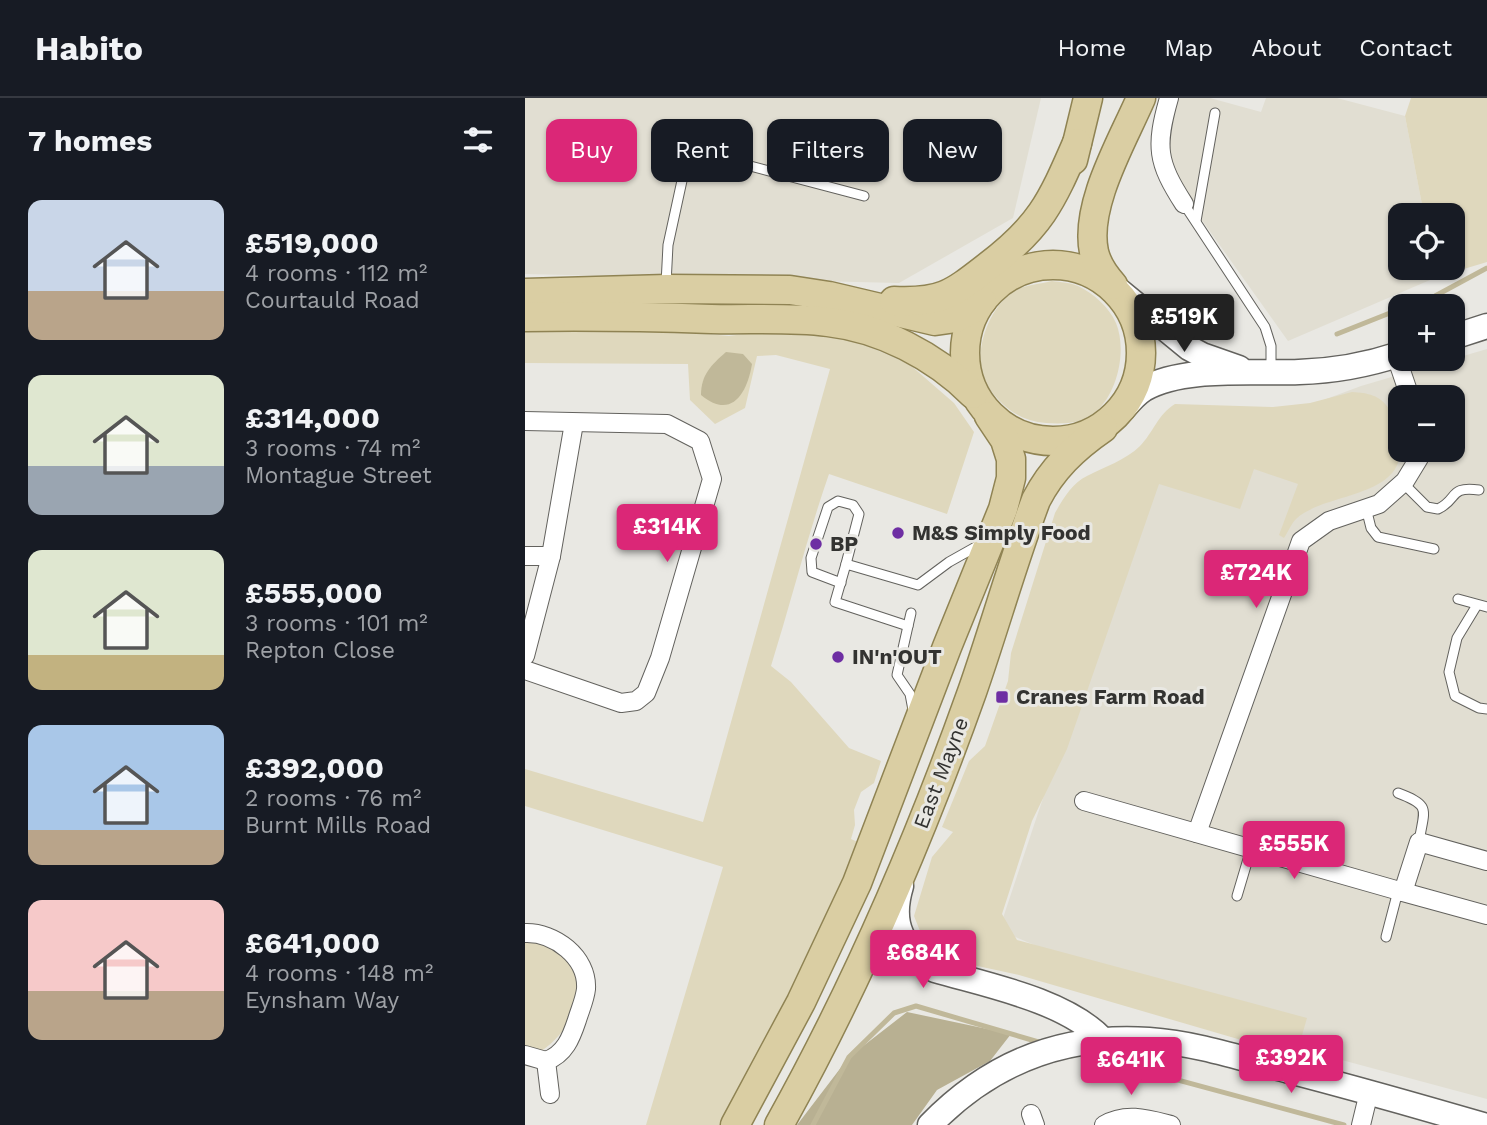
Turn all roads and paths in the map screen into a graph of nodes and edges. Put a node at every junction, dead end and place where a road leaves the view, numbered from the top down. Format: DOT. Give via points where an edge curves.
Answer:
graph roads {
  1 [pos="1088,98"];
  2 [pos="1141,98"];
  3 [pos="1169,98"];
  4 [pos="1215,113"];
  5 [pos="1077,143"];
  6 [pos="864,196"];
  7 [pos="1184,204"];
  8 [pos="1196,221"];
  9 [pos="1006,279"];
  10 [pos="667,289"];
  11 [pos="1117,289"];
  12 [pos="525,293"];
  13 [pos="829,296"];
  14 [pos="983,300"];
  15 [pos="525,317"];
  16 [pos="1487,326"];
  17 [pos="1465,333"];
  18 [pos="1388,357"];
  19 [pos="1271,372"];
  20 [pos="981,405"];
  21 [pos="1123,408"];
  22 [pos="525,421"];
  23 [pos="574,423"];
  24 [pos="1103,428"];
  25 [pos="1416,462"];
  26 [pos="1403,483"];
  27 [pos="1479,490"];
  28 [pos="1366,508"];
  29 [pos="992,537"];
  30 [pos="1434,550"];
  31 [pos="525,556"];
  32 [pos="551,556"];
  33 [pos="846,564"];
  34 [pos="841,583"];
  35 [pos="1458,599"];
  36 [pos="1482,606"];
  37 [pos="911,613"];
  38 [pos="908,625"];
  39 [pos="525,656"];
  40 [pos="525,670"];
  41 [pos="1487,709"];
  42 [pos="916,729"];
  43 [pos="1398,793"];
  44 [pos="1084,801"];
  45 [pos="1197,833"];
  46 [pos="915,842"];
  47 [pos="1419,842"];
  48 [pos="1251,849"];
  49 [pos="1487,861"];
  50 [pos="1401,892"];
  51 [pos="1237,895"];
  52 [pos="1487,915"];
  53 [pos="525,933"];
  54 [pos="1386,937"];
  55 [pos="1102,1039"];
  56 [pos="525,1055"];
  57 [pos="546,1061"];
  58 [pos="1369,1092"];
  59 [pos="549,1094"];
  60 [pos="1361,1122"];
  61 [pos="735,1125"];
  62 [pos="779,1125"];
  63 [pos="930,1125"];
  64 [pos="1103,1125"];
  65 [pos="1171,1125"];
  66 [pos="1483,1125"];
  1 -- 5 [label="main road"];
  2 -- 11 [label="main road" via="1103,187 1093,230 1097,262"];
  3 -- 7 [label="street" via="1161,132 1162,165"];
  4 -- 8 [label="lane"];
  5 -- 9 [label="main road" via="1057,223 1037,252"];
  5 -- 13 [label="main road" via="1051,200 1031,229 953,293 921,302"];
  6 -- 10 [label="lane" via="697,152 680,188 668,245"];
  7 -- 8 [label="lane"];
  8 -- 19 [label="lane" via="1265,327"];
  9 -- 11 [label="main road" via="1027,268 1073,267 1096,273"];
  9 -- 14 [label="main road"];
  10 -- 12 [label="main road"];
  10 -- 13 [label="main road" via="790,290"];
  11 -- 19 [label="street" via="1189,348 1224,364"];
  11 -- 21 [label="main road" via="1134,318 1138,345 1134,387"];
  13 -- 14 [label="main road" via="935,321 957,318"];
  14 -- 20 [label="main road" via="967,333 965,364"];
  15 -- 20 [label="main road" via="828,322 900,344 946,369"];
  16 -- 17 [label="street"];
  18 -- 19 [label="street" via="1328,370"];
  19 -- 21 [label="street" via="1167,380 1143,390"];
  20 -- 24 [label="main road" via="1003,428 1042,441 1070,440"];
  20 -- 29 [label="main road, East Mayne" via="1008,446 1011,469 1006,500"];
  21 -- 24 [label="main road"];
  22 -- 23 [label="street"];
  23 -- 32 [label="street"];
  23 -- 40 [label="street" via="667,424 699,441 712,479 646,693 636,701 621,703"];
  24 -- 46 [label="main road, East Mayne" via="1066,457 1036,500"];
  25 -- 26 [label="street"];
  26 -- 27 [label="lane" via="1427,506 1437,509 1458,490"];
  26 -- 28 [label="street" via="1380,503"];
  28 -- 30 [label="lane" via="1378,537"];
  28 -- 45 [label="street" via="1329,521 1301,541"];
  29 -- 33 [label="lane" via="949,562 917,589"];
  29 -- 42 [label="main road, East Mayne"];
  31 -- 32 [label="street"];
  32 -- 39 [label="street"];
  33 -- 34 [label="lane"];
  33 -- 34 [label="lane" via="859,514 853,506 838,501 828,507 811,558 812,572"];
  34 -- 38 [label="lane" via="835,602"];
  35 -- 36 [label="lane"];
  36 -- 41 [label="lane" via="1457,638 1449,672 1455,696"];
  37 -- 38 [label="lane"];
  38 -- 42 [label="lane" via="897,675 910,694"];
  42 -- 61 [label="main road, East Mayne" via="857,883 801,1002"];
  43 -- 47 [label="lane" via="1419,801 1424,808"];
  44 -- 45 [label="street"];
  45 -- 48 [label="street"];
  46 -- 55 [label="street" via="896,911 905,944 917,957 935,970 1069,1013"];
  46 -- 62 [label="main road, East Mayne" via="834,1022"];
  47 -- 49 [label="street"];
  47 -- 50 [label="street"];
  48 -- 50 [label="street"];
  48 -- 51 [label="lane"];
  50 -- 52 [label="street"];
  50 -- 54 [label="lane"];
  53 -- 57 [label="street" via="537,932 572,952 584,973 586,987 570,1040 556,1058"];
  55 -- 58 [label="street" via="1192,1047"];
  55 -- 63 [label="street" via="1023,1058 961,1096"];
  56 -- 57 [label="street"];
  57 -- 59 [label="street"];
  58 -- 60 [label="street"];
  58 -- 66 [label="street"];
  64 -- 65 [label="street" via="1130,1116"];
}
